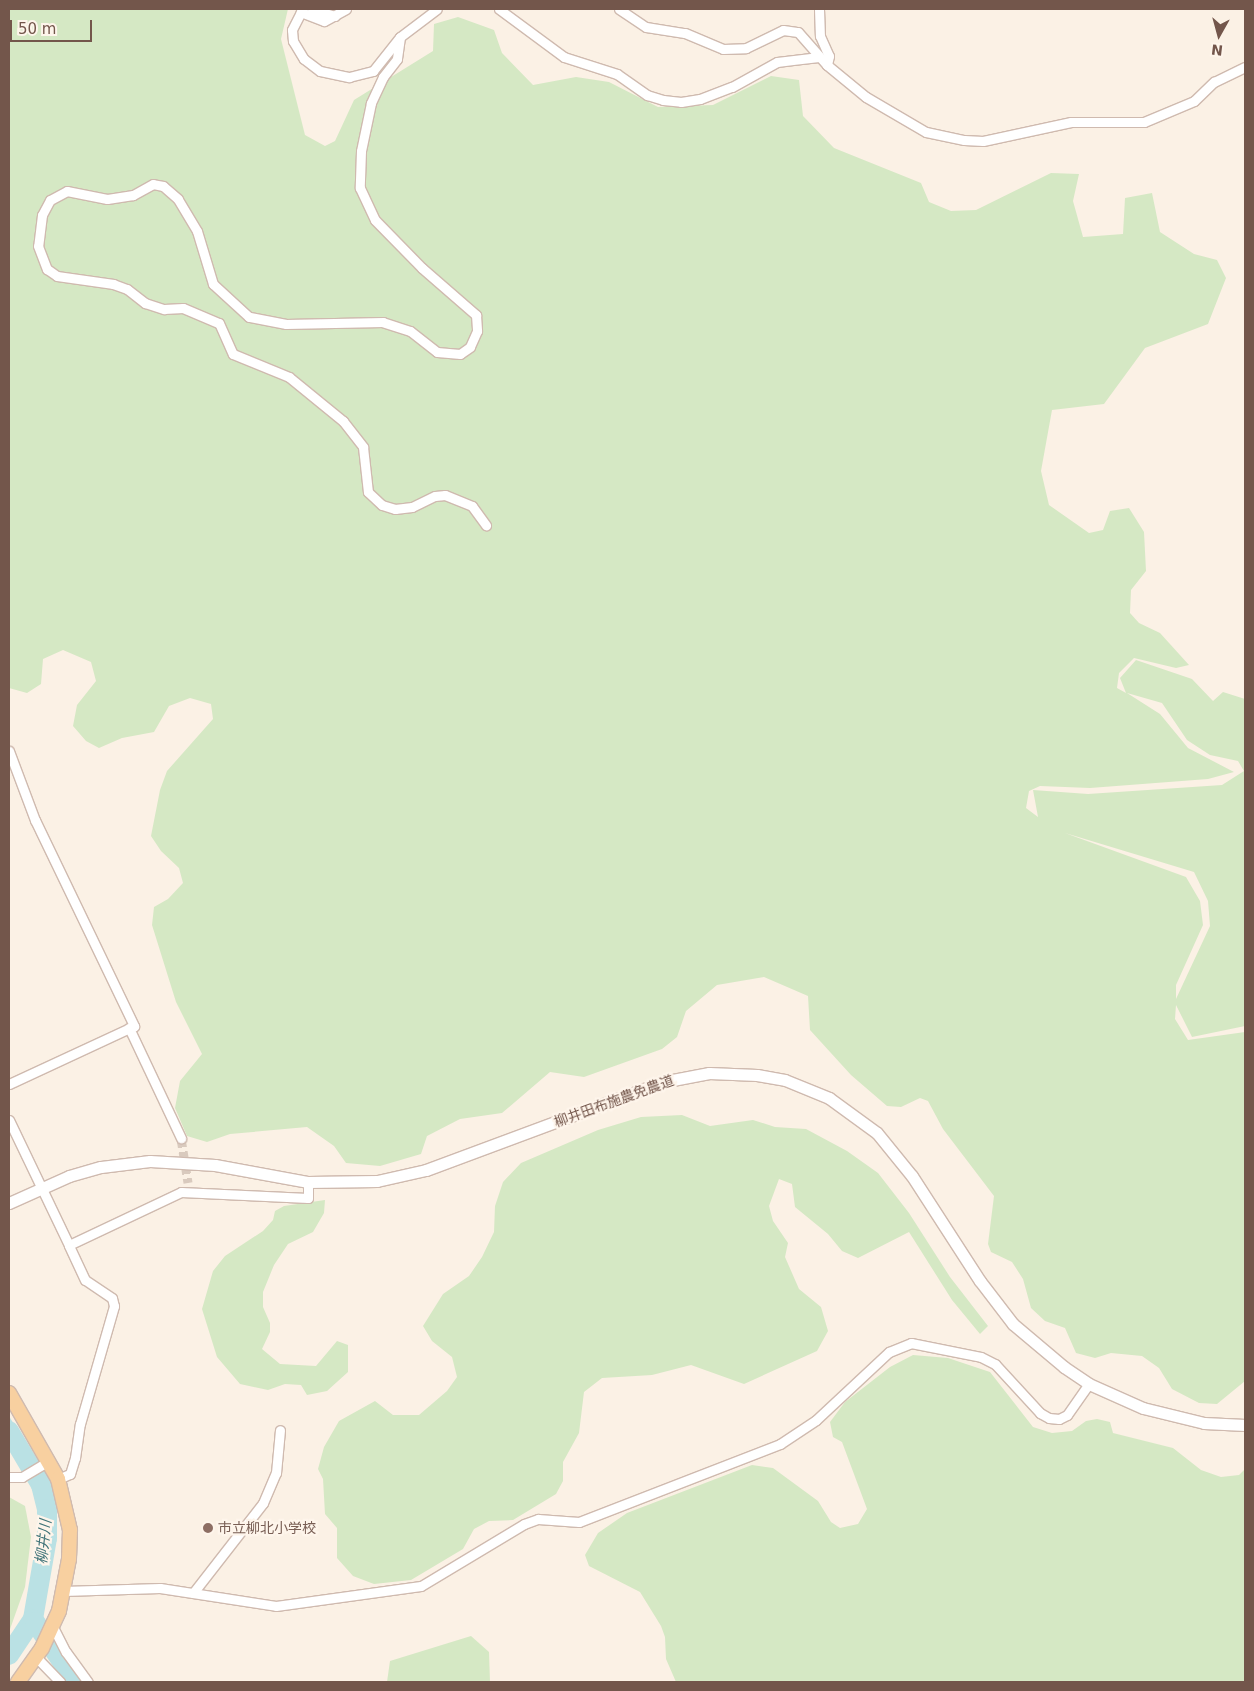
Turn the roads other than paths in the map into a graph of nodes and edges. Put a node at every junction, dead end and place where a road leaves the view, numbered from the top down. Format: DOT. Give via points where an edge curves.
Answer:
graph roads {
  1 [pos="312,9"];
  2 [pos="346,9"];
  3 [pos="436,9"];
  4 [pos="499,9"];
  5 [pos="619,9"];
  6 [pos="819,9"];
  7 [pos="300,10"];
  8 [pos="336,16"];
  9 [pos="400,37"];
  10 [pos="819,57"];
  11 [pos="827,65"];
  12 [pos="1245,68"];
  13 [pos="486,526"];
  14 [pos="9,752"];
  15 [pos="128,1028"];
  16 [pos="9,1084"];
  17 [pos="9,1120"];
  18 [pos="181,1138"];
  19 [pos="308,1182"];
  20 [pos="42,1188"];
  21 [pos="9,1203"];
  22 [pos="70,1245"];
  23 [pos="1089,1384"];
  24 [pos="9,1393"];
  25 [pos="1245,1425"];
  26 [pos="280,1430"];
  27 [pos="46,1463"];
  28 [pos="9,1477"];
  29 [pos="58,1478"];
  30 [pos="63,1591"];
  31 [pos="193,1593"];
  32 [pos="52,1628"];
  33 [pos="39,1653"];
  34 [pos="18,1682"];
  35 [pos="60,1682"];
  36 [pos="88,1682"];
  1 -- 8 [label="street"];
  2 -- 8 [label="street"];
  3 -- 9 [label="street"];
  4 -- 10 [label="street" via="564,57 617,74 648,95 663,100 700,99 732,87 777,62"];
  5 -- 10 [label="street" via="646,27 685,33 723,49 746,48 769,35 791,30 805,37"];
  6 -- 11 [label="street" via="820,36 829,56"];
  7 -- 8 [label="street" via="324,21"];
  7 -- 9 [label="street" via="292,30 293,41 304,59 334,76 361,76 373,71"];
  9 -- 13 [label="street" via="397,59 383,76 371,103 361,151 360,188 375,220 422,268 476,315 477,331 470,348 460,354 437,352 410,331 383,322 286,324 248,317 213,284 197,231 178,199 163,186 153,184 133,195 107,199 67,191 50,200 42,215 38,246 47,269 58,276 112,284 126,289 145,303 164,309 184,308 219,324 233,354 289,377 343,421 363,447 368,492 382,505 395,509 412,507 445,495 472,506"];
  10 -- 11 [label="street"];
  11 -- 12 [label="street" via="852,87 897,113 911,126 941,136 983,140 1071,122 1144,122 1194,101 1214,82"];
  14 -- 15 [label="street" via="34,820 134,1026"];
  15 -- 16 [label="street"];
  15 -- 18 [label="street"];
  17 -- 20 [label="street"];
  19 -- 20 [label="street, 柳井田布施農免農道" via="215,1165 150,1160 100,1167"];
  19 -- 22 [label="street" via="308,1198 295,1199 189,1187"];
  19 -- 23 [label="street, 柳井田布施農免農道" via="346,1184 403,1176 498,1144 613,1099 686,1076 731,1072 785,1080 829,1098 877,1133 912,1176 1013,1324"];
  20 -- 21 [label="street, 柳井田布施農免農道"];
  20 -- 22 [label="street"];
  22 -- 29 [label="street" via="85,1280 112,1298 114,1306 80,1424 70,1474"];
  23 -- 25 [label="street, 柳井田布施農免農道" via="1143,1408 1174,1417"];
  23 -- 31 [label="street" via="1067,1415 1060,1419 1049,1418 1040,1413 995,1364 981,1357 923,1344 900,1345 888,1352 816,1420 780,1444 579,1522 538,1519 524,1524 421,1586 276,1606"];
  24 -- 27 [label="main road"];
  26 -- 31 [label="street" via="276,1473 263,1503"];
  27 -- 28 [label="street" via="22,1477"];
  27 -- 29 [label="main road"];
  29 -- 30 [label="main road" via="70,1530"];
  30 -- 31 [label="street" via="160,1588"];
  30 -- 32 [label="main road"];
  32 -- 33 [label="main road"];
  32 -- 36 [label="street"];
  33 -- 34 [label="main road"];
  33 -- 35 [label="street"];
}
